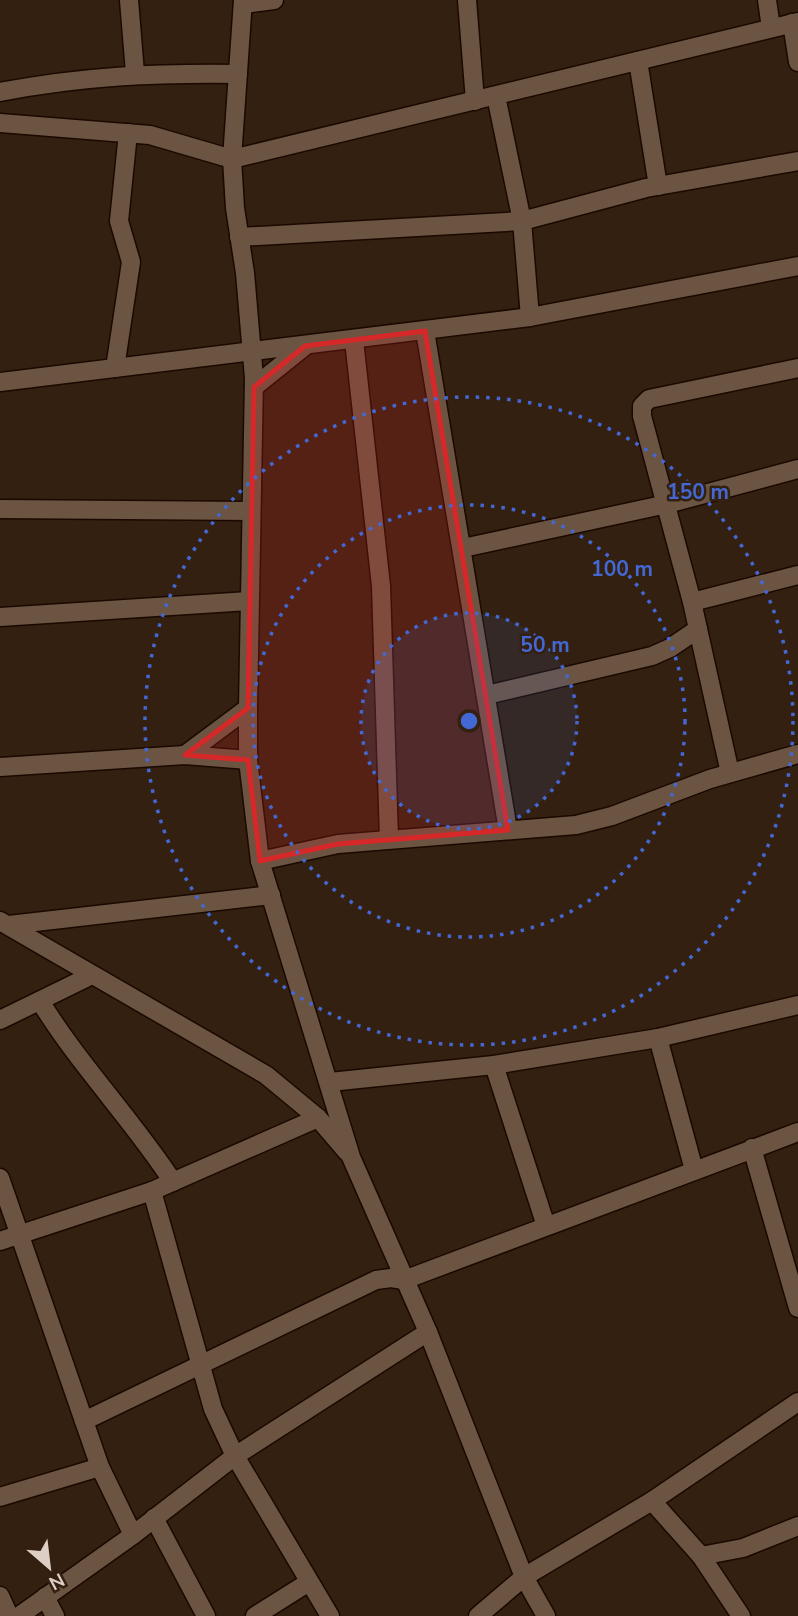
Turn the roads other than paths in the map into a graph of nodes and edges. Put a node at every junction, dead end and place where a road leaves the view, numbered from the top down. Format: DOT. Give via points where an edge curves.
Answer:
graph roads {
  1 [pos="129,0"];
  2 [pos="274,0"];
  3 [pos="467,0"];
  4 [pos="767,0"];
  5 [pos="243,2"];
  6 [pos="795,23"];
  7 [pos="771,28"];
  8 [pos="638,61"];
  9 [pos="798,62"];
  10 [pos="135,73"];
  11 [pos="238,74"];
  12 [pos="0,92"];
  13 [pos="496,96"];
  14 [pos="475,101"];
  15 [pos="0,123"];
  16 [pos="128,133"];
  17 [pos="232,159"];
  18 [pos="798,162"];
  19 [pos="658,186"];
  20 [pos="522,221"];
  21 [pos="239,237"];
  22 [pos="798,266"];
  23 [pos="530,317"];
  24 [pos="425,331"];
  25 [pos="354,340"];
  26 [pos="305,346"];
  27 [pos="252,351"];
  28 [pos="115,368"];
  29 [pos="798,368"];
  30 [pos="0,382"];
  31 [pos="254,387"];
  32 [pos="798,470"];
  33 [pos="667,504"];
  34 [pos="0,509"];
  35 [pos="251,511"];
  36 [pos="463,548"];
  37 [pos="798,575"];
  38 [pos="249,601"];
  39 [pos="692,602"];
  40 [pos="0,617"];
  41 [pos="698,629"];
  42 [pos="487,695"];
  43 [pos="248,708"];
  44 [pos="798,754"];
  45 [pos="185,755"];
  46 [pos="248,760"];
  47 [pos="0,767"];
  48 [pos="730,773"];
  49 [pos="508,830"];
  50 [pos="390,839"];
  51 [pos="260,861"];
  52 [pos="271,895"];
  53 [pos="4,923"];
  54 [pos="92,975"];
  55 [pos="40,1001"];
  56 [pos="798,1005"];
  57 [pos="0,1020"];
  58 [pos="658,1038"];
  59 [pos="494,1065"];
  60 [pos="330,1082"];
  61 [pos="318,1118"];
  62 [pos="798,1132"];
  63 [pos="752,1148"];
  64 [pos="351,1157"];
  65 [pos="694,1170"];
  66 [pos="0,1178"];
  67 [pos="173,1182"];
  68 [pos="152,1191"];
  69 [pos="546,1226"];
  70 [pos="21,1235"];
  71 [pos="0,1241"];
  72 [pos="404,1280"];
  73 [pos="798,1308"];
  74 [pos="428,1332"];
  75 [pos="202,1366"];
  76 [pos="798,1402"];
  77 [pos="84,1421"];
  78 [pos="235,1456"];
  79 [pos="100,1467"];
  80 [pos="0,1497"];
  81 [pos="652,1501"];
  82 [pos="154,1518"];
  83 [pos="798,1526"];
  84 [pos="133,1535"];
  85 [pos="701,1556"];
  86 [pos="524,1577"];
  87 [pos="309,1582"];
  88 [pos="0,1596"];
  89 [pos="45,1597"];
  90 [pos="9,1616"];
  91 [pos="19,1616"];
  92 [pos="55,1616"];
  93 [pos="206,1616"];
  94 [pos="255,1616"];
  95 [pos="330,1616"];
  96 [pos="478,1616"];
  97 [pos="546,1616"];
  98 [pos="740,1616"];
  1 -- 10 [label="street"];
  2 -- 5 [label="street"];
  3 -- 14 [label="street"];
  4 -- 7 [label="street"];
  5 -- 11 [label="street"];
  6 -- 7 [label="street"];
  6 -- 9 [label="street"];
  7 -- 8 [label="street"];
  8 -- 13 [label="street"];
  8 -- 19 [label="street"];
  10 -- 11 [label="street"];
  10 -- 12 [label="street"];
  11 -- 17 [label="street"];
  13 -- 14 [label="street"];
  13 -- 20 [label="street"];
  14 -- 17 [label="street"];
  15 -- 16 [label="street"];
  16 -- 17 [label="street"];
  16 -- 28 [label="street" via="119,221 131,262"];
  17 -- 21 [label="street"];
  18 -- 19 [label="street"];
  19 -- 20 [label="street"];
  20 -- 21 [label="street"];
  20 -- 23 [label="street"];
  21 -- 27 [label="street"];
  22 -- 23 [label="street"];
  23 -- 24 [label="street"];
  24 -- 25 [label="street"];
  24 -- 36 [label="street"];
  25 -- 26 [label="street"];
  25 -- 50 [label="street" via="381,586"];
  26 -- 27 [label="street"];
  26 -- 31 [label="street"];
  27 -- 28 [label="street"];
  27 -- 31 [label="street"];
  28 -- 30 [label="street"];
  29 -- 33 [label="street" via="645,402 642,416"];
  31 -- 35 [label="street"];
  32 -- 33 [label="street"];
  33 -- 36 [label="street"];
  33 -- 39 [label="street"];
  34 -- 35 [label="street"];
  35 -- 38 [label="street"];
  36 -- 42 [label="street"];
  37 -- 39 [label="street"];
  38 -- 40 [label="street"];
  38 -- 43 [label="street"];
  39 -- 41 [label="street"];
  41 -- 42 [label="street" via="652,656"];
  41 -- 48 [label="street"];
  42 -- 49 [label="street"];
  43 -- 45 [label="street"];
  43 -- 46 [label="street"];
  44 -- 48 [label="street"];
  45 -- 46 [label="street"];
  45 -- 47 [label="street"];
  46 -- 51 [label="street"];
  48 -- 49 [label="street" via="600,819"];
  49 -- 50 [label="street"];
  50 -- 51 [label="street" via="338,844"];
  51 -- 52 [label="street"];
  52 -- 53 [label="street"];
  52 -- 60 [label="street"];
  53 -- 54 [label="street"];
  54 -- 55 [label="street"];
  54 -- 61 [label="street" via="266,1075"];
  55 -- 57 [label="street"];
  55 -- 67 [label="street" via="60,1035 138,1129"];
  56 -- 58 [label="street"];
  58 -- 59 [label="street"];
  58 -- 65 [label="street"];
  59 -- 60 [label="street"];
  59 -- 69 [label="street"];
  60 -- 64 [label="street"];
  61 -- 64 [label="street"];
  61 -- 67 [label="street"];
  62 -- 63 [label="street"];
  63 -- 65 [label="street"];
  63 -- 73 [label="street"];
  64 -- 72 [label="street"];
  65 -- 69 [label="street"];
  66 -- 70 [label="street"];
  67 -- 68 [label="street"];
  68 -- 70 [label="street"];
  68 -- 75 [label="street"];
  69 -- 72 [label="street"];
  70 -- 71 [label="street"];
  70 -- 77 [label="street"];
  72 -- 74 [label="street"];
  72 -- 75 [label="street" via="376,1280"];
  74 -- 78 [label="street"];
  74 -- 86 [label="street"];
  75 -- 77 [label="street"];
  75 -- 78 [label="street" via="213,1409"];
  76 -- 81 [label="street"];
  77 -- 79 [label="street"];
  78 -- 82 [label="street"];
  78 -- 87 [label="street"];
  79 -- 80 [label="street"];
  79 -- 84 [label="street"];
  81 -- 85 [label="street"];
  81 -- 86 [label="street"];
  82 -- 84 [label="street"];
  82 -- 93 [label="street"];
  83 -- 85 [label="street" via="743,1548"];
  84 -- 89 [label="street"];
  85 -- 98 [label="street"];
  86 -- 96 [label="street"];
  86 -- 97 [label="street"];
  87 -- 94 [label="street"];
  87 -- 95 [label="street"];
  88 -- 90 [label="street"];
  89 -- 91 [label="street"];
  89 -- 92 [label="street"];
}
